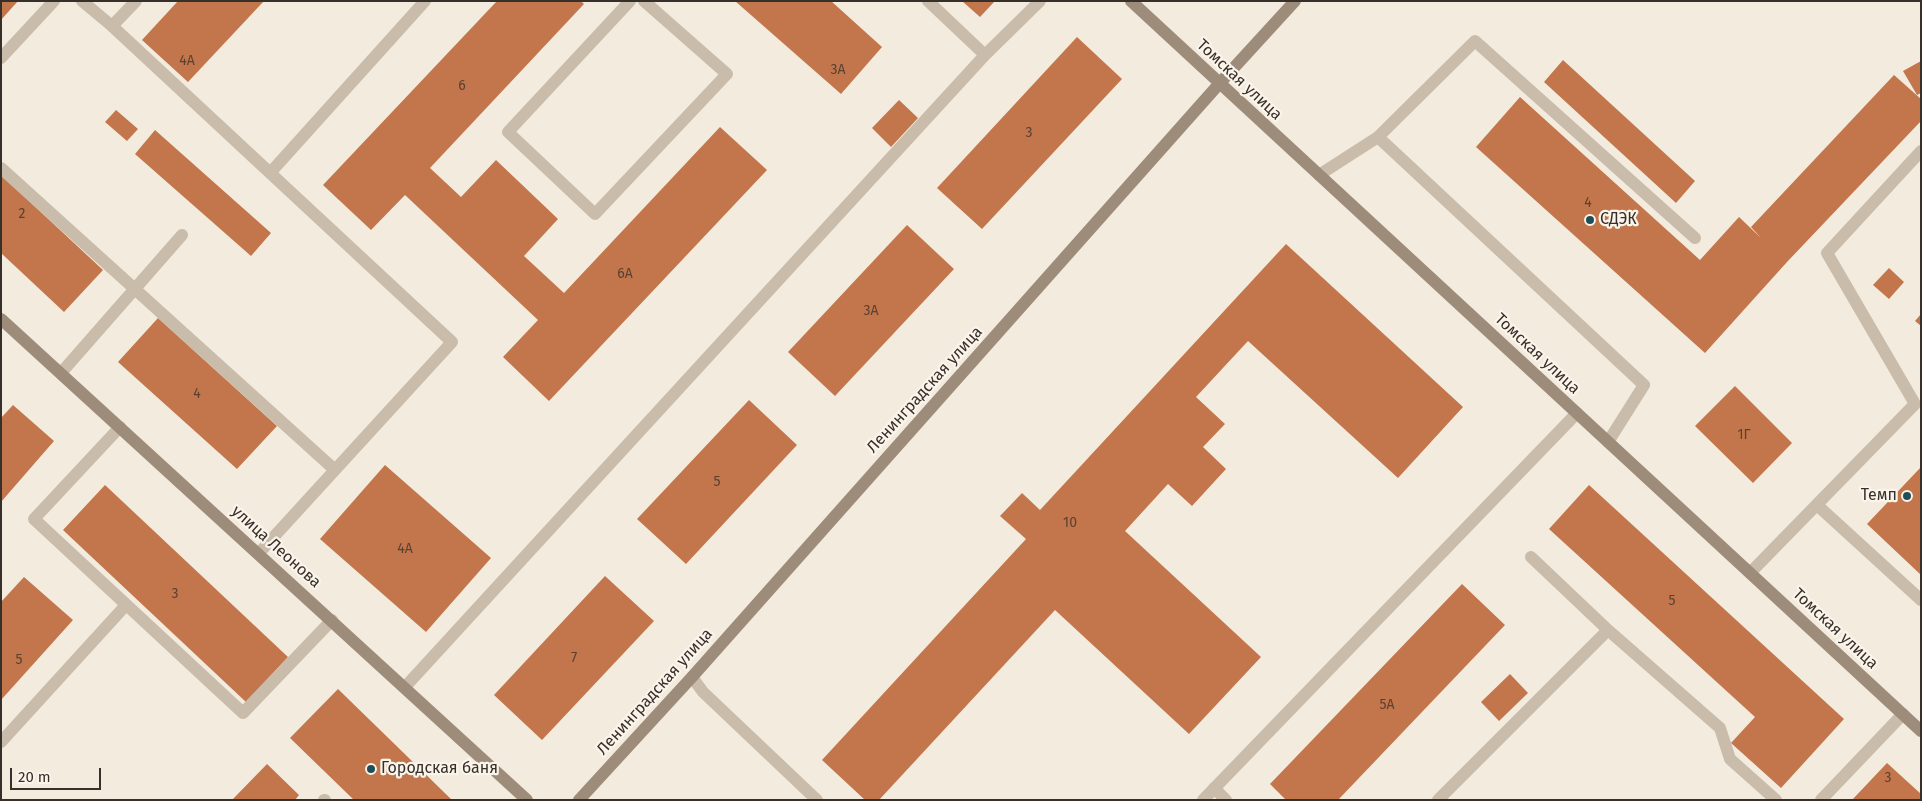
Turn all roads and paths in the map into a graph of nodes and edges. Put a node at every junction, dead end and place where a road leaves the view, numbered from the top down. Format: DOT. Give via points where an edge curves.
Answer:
graph roads {
  1 [pos="54,1"];
  2 [pos="82,1"];
  3 [pos="136,1"];
  4 [pos="425,1"];
  5 [pos="630,1"];
  6 [pos="644,1"];
  7 [pos="928,1"];
  8 [pos="1040,1"];
  9 [pos="1131,1"];
  10 [pos="1294,1"];
  11 [pos="112,26"];
  12 [pos="985,55"];
  13 [pos="1,58"];
  14 [pos="1219,84"];
  15 [pos="1378,137"];
  16 [pos="1921,151"];
  17 [pos="1,168"];
  18 [pos="270,173"];
  19 [pos="1319,175"];
  20 [pos="182,235"];
  21 [pos="1695,238"];
  22 [pos="136,289"];
  23 [pos="1,319"];
  24 [pos="61,374"];
  25 [pos="1577,414"];
  26 [pos="120,427"];
  27 [pos="1608,442"];
  28 [pos="335,470"];
  29 [pos="1817,505"];
  30 [pos="259,553"];
  31 [pos="1531,557"];
  32 [pos="1750,573"];
  33 [pos="1921,600"];
  34 [pos="126,605"];
  35 [pos="332,620"];
  36 [pos="1608,630"];
  37 [pos="692,677"];
  38 [pos="405,687"];
  39 [pos="1903,714"];
  40 [pos="1921,731"];
  41 [pos="1,742"];
  42 [pos="1214,788"];
  43 [pos="527,800"];
  44 [pos="579,800"];
  45 [pos="817,800"];
  46 [pos="1203,800"];
  47 [pos="1226,800"];
  48 [pos="1438,800"];
  49 [pos="1776,800"];
  50 [pos="1820,800"];
  1 -- 13 [label="lane"];
  2 -- 11 [label="lane"];
  3 -- 11 [label="lane"];
  4 -- 18 [label="lane"];
  5 -- 6 [label="lane" via="508,132 595,214 727,74"];
  7 -- 12 [label="lane"];
  8 -- 12 [label="lane"];
  9 -- 14 [label="street, Томская улица"];
  10 -- 14 [label="street, Ленинградская улица"];
  11 -- 18 [label="lane"];
  12 -- 38 [label="lane"];
  14 -- 19 [label="street, Томская улица"];
  14 -- 37 [label="street, Ленинградская улица"];
  15 -- 19 [label="lane"];
  15 -- 21 [label="lane" via="1475,41"];
  15 -- 27 [label="lane" via="1644,385"];
  16 -- 29 [label="lane" via="1827,253 1915,404"];
  17 -- 22 [label="lane"];
  18 -- 28 [label="lane" via="452,342"];
  19 -- 25 [label="street, Томская улица"];
  20 -- 22 [label="lane"];
  22 -- 24 [label="lane"];
  22 -- 28 [label="lane"];
  23 -- 24 [label="street, улица Леонова"];
  24 -- 26 [label="street, улица Леонова"];
  25 -- 27 [label="street, Томская улица"];
  25 -- 42 [label="lane"];
  26 -- 30 [label="street, улица Леонова"];
  26 -- 34 [label="lane" via="34,519"];
  27 -- 32 [label="street, Томская улица"];
  28 -- 30 [label="lane"];
  29 -- 32 [label="lane"];
  29 -- 33 [label="lane"];
  30 -- 35 [label="street, улица Леонова"];
  31 -- 36 [label="lane"];
  32 -- 39 [label="street, Томская улица"];
  34 -- 35 [label="lane" via="243,713"];
  34 -- 41 [label="lane"];
  35 -- 38 [label="street, улица Леонова"];
  36 -- 48 [label="lane"];
  36 -- 49 [label="lane" via="1720,728 1730,760"];
  37 -- 44 [label="street, Ленинградская улица"];
  37 -- 45 [label="lane" via="702,692"];
  38 -- 43 [label="street, улица Леонова"];
  39 -- 40 [label="street, Томская улица"];
  39 -- 50 [label="lane"];
  42 -- 46 [label="lane"];
  42 -- 47 [label="lane"];
}
